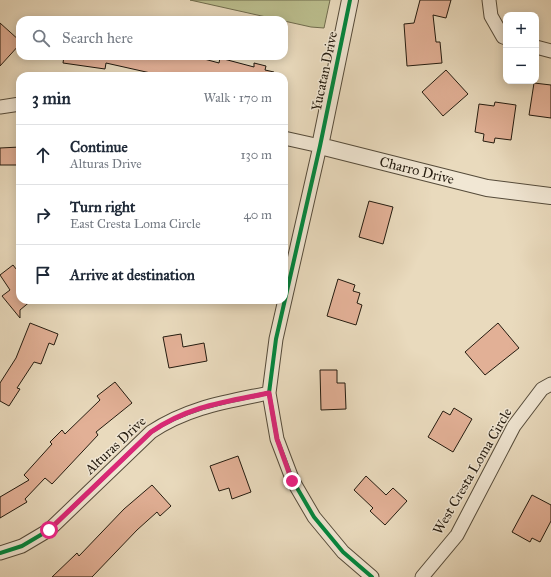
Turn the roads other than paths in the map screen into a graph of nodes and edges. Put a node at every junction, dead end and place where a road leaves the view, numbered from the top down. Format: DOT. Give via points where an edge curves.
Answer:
graph roads {
  1 [pos="350,0"];
  2 [pos="489,0"];
  3 [pos="503,38"];
  4 [pos="539,48"];
  5 [pos="551,51"];
  6 [pos="16,105"];
  7 [pos="0,107"];
  8 [pos="288,139"];
  9 [pos="320,146"];
  10 [pos="551,196"];
  11 [pos="288,286"];
  12 [pos="284,304"];
  13 [pos="551,384"];
  14 [pos="269,393"];
  15 [pos="0,553"];
  16 [pos="372,577"];
  17 [pos="422,577"];
  1 -- 9 [label="street, Yucatan Drive"];
  2 -- 3 [label="street" via="491,16"];
  4 -- 5 [label="street"];
  6 -- 7 [label="street"];
  8 -- 9 [label="street, Charro Drive"];
  9 -- 10 [label="street, Charro Drive" via="487,188"];
  9 -- 11 [label="street"];
  12 -- 14 [label="street" via="276,339"];
  13 -- 17 [label="street, West Cresta Loma Circle" via="542,389 514,426 457,535"];
  14 -- 15 [label="street, Alturas Drive" via="194,409 170,419 151,432 49,530 22,546"];
  14 -- 16 [label="street" via="277,439 292,481 319,523 343,552"];
}
